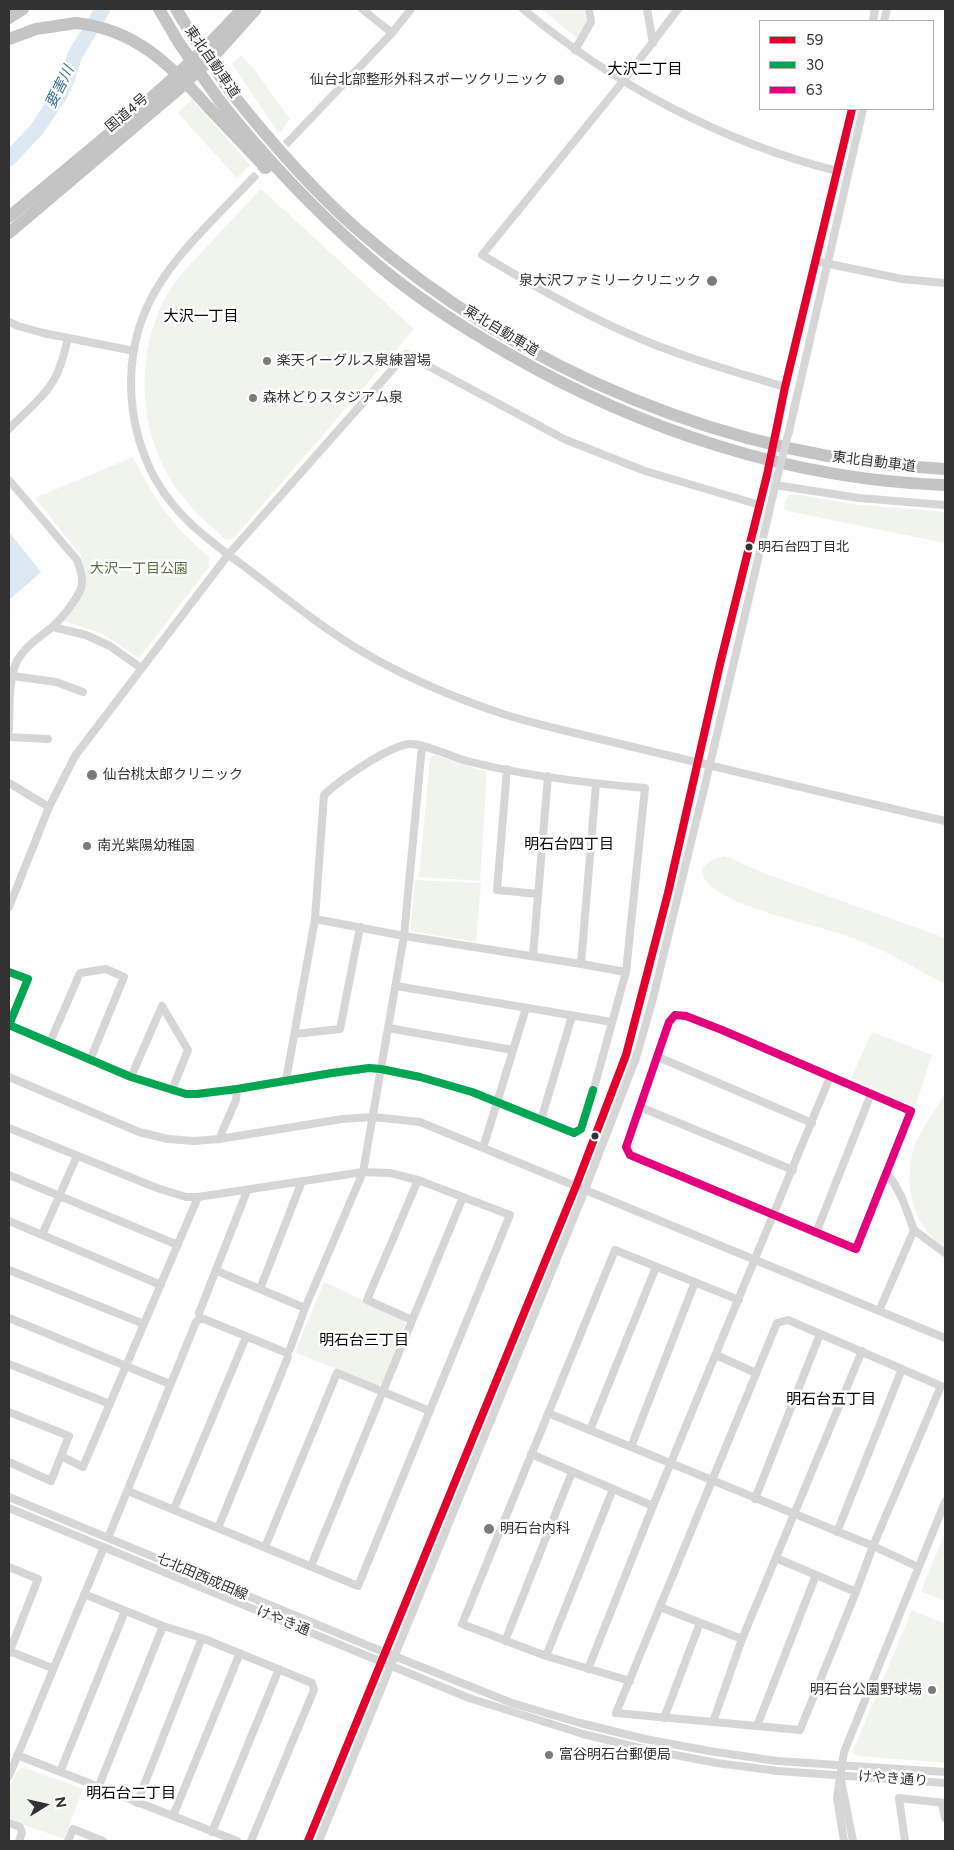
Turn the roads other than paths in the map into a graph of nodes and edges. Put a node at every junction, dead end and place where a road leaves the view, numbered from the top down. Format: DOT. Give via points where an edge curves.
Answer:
graph roads {
  1 [pos="23,9"];
  2 [pos="159,9"];
  3 [pos="176,9"];
  4 [pos="242,9"];
  5 [pos="256,9"];
  6 [pos="362,9"];
  7 [pos="411,9"];
  8 [pos="523,9"];
  9 [pos="589,9"];
  10 [pos="647,9"];
  11 [pos="678,9"];
  12 [pos="9,18"];
  13 [pos="392,33"];
  14 [pos="9,39"];
  15 [pos="653,42"];
  16 [pos="575,50"];
  17 [pos="623,81"];
  18 [pos="852,110"];
  19 [pos="863,110"];
  20 [pos="292,138"];
  21 [pos="837,171"];
  22 [pos="251,180"];
  23 [pos="9,217"];
  24 [pos="9,233"];
  25 [pos="366,255"];
  26 [pos="815,261"];
  27 [pos="828,264"];
  28 [pos="945,283"];
  29 [pos="9,322"];
  30 [pos="68,338"];
  31 [pos="134,352"];
  32 [pos="786,387"];
  33 [pos="9,429"];
  34 [pos="945,469"];
  35 [pos="9,480"];
  36 [pos="776,481"];
  37 [pos="945,485"];
  38 [pos="760,504"];
  39 [pos="945,505"];
  40 [pos="228,554"];
  41 [pos="53,627"];
  42 [pos="141,668"];
  43 [pos="13,676"];
  44 [pos="83,692"];
  45 [pos="9,730"];
  46 [pos="9,737"];
  47 [pos="48,739"];
  48 [pos="422,746"];
  49 [pos="698,763"];
  50 [pos="710,766"];
  51 [pos="507,769"];
  52 [pos="548,776"];
  53 [pos="9,783"];
  54 [pos="596,784"];
  55 [pos="49,807"];
  56 [pos="945,821"];
  57 [pos="538,894"];
  58 [pos="9,907"];
  59 [pos="315,919"];
  60 [pos="360,927"];
  61 [pos="404,936"];
  62 [pos="533,956"];
  63 [pos="582,964"];
  64 [pos="9,972"];
  65 [pos="626,972"];
  66 [pos="396,986"];
  67 [pos="526,1008"];
  68 [pos="572,1016"];
  69 [pos="612,1022"];
  70 [pos="388,1028"];
  71 [pos="294,1034"];
  72 [pos="50,1042"];
  73 [pos="513,1050"];
  74 [pos="658,1057"];
  75 [pos="90,1060"];
  76 [pos="381,1068"];
  77 [pos="9,1077"];
  78 [pos="130,1077"];
  79 [pos="830,1077"];
  80 [pos="286,1080"];
  81 [pos="237,1088"];
  82 [pos="172,1090"];
  83 [pos="871,1094"];
  84 [pos="498,1102"];
  85 [pos="640,1107"];
  86 [pos="373,1117"];
  87 [pos="540,1120"];
  88 [pos="812,1123"];
  89 [pos="9,1128"];
  90 [pos="219,1139"];
  91 [pos="483,1148"];
  92 [pos="77,1156"];
  93 [pos="793,1170"];
  94 [pos="364,1172"];
  95 [pos="886,1174"];
  96 [pos="9,1175"];
  97 [pos="418,1180"];
  98 [pos="302,1181"];
  99 [pos="576,1186"];
  100 [pos="585,1190"];
  101 [pos="247,1191"];
  102 [pos="60,1196"];
  103 [pos="463,1197"];
  104 [pos="198,1198"];
  105 [pos="774,1215"];
  106 [pos="9,1221"];
  107 [pos="914,1230"];
  108 [pos="816,1234"];
  109 [pos="42,1235"];
  110 [pos="178,1246"];
  111 [pos="945,1253"];
  112 [pos="756,1260"];
  113 [pos="656,1267"];
  114 [pos="9,1270"];
  115 [pos="217,1271"];
  116 [pos="695,1282"];
  117 [pos="161,1285"];
  118 [pos="260,1289"];
  119 [pos="739,1300"];
  120 [pos="305,1308"];
  121 [pos="879,1311"];
  122 [pos="200,1318"];
  123 [pos="9,1319"];
  124 [pos="412,1320"];
  125 [pos="144,1324"];
  126 [pos="820,1334"];
  127 [pos="246,1337"];
  128 [pos="945,1338"];
  129 [pos="862,1351"];
  130 [pos="287,1353"];
  131 [pos="716,1355"];
  132 [pos="9,1364"];
  133 [pos="126,1365"];
  134 [pos="902,1369"];
  135 [pos="756,1373"];
  136 [pos="170,1384"];
  137 [pos="383,1392"];
  138 [pos="110,1404"];
  139 [pos="430,1410"];
  140 [pos="9,1412"];
  141 [pos="548,1413"];
  142 [pos="590,1430"];
  143 [pos="631,1447"];
  144 [pos="531,1454"];
  145 [pos="61,1456"];
  146 [pos="9,1462"];
  147 [pos="671,1464"];
  148 [pos="572,1472"];
  149 [pos="712,1481"];
  150 [pos="612,1489"];
  151 [pos="128,1491"];
  152 [pos="9,1497"];
  153 [pos="755,1498"];
  154 [pos="945,1502"];
  155 [pos="653,1506"];
  156 [pos="9,1508"];
  157 [pos="174,1509"];
  158 [pos="794,1514"];
  159 [pos="218,1528"];
  160 [pos="837,1532"];
  161 [pos="108,1538"];
  162 [pos="873,1546"];
  163 [pos="104,1547"];
  164 [pos="265,1547"];
  165 [pos="776,1558"];
  166 [pos="311,1566"];
  167 [pos="9,1567"];
  168 [pos="918,1567"];
  169 [pos="816,1575"];
  170 [pos="856,1592"];
  171 [pos="84,1594"];
  172 [pos="660,1606"];
  173 [pos="125,1611"];
  174 [pos="700,1623"];
  175 [pos="163,1626"];
  176 [pos="202,1638"];
  177 [pos="742,1639"];
  178 [pos="505,1641"];
  179 [pos="9,1652"];
  180 [pos="385,1652"];
  181 [pos="240,1653"];
  182 [pos="396,1656"];
  183 [pos="546,1656"];
  184 [pos="382,1662"];
  185 [pos="392,1665"];
  186 [pos="52,1668"];
  187 [pos="588,1668"];
  188 [pos="279,1669"];
  189 [pos="630,1681"];
  190 [pos="664,1718"];
  191 [pos="713,1722"];
  192 [pos="757,1726"];
  193 [pos="17,1755"];
  194 [pos="842,1765"];
  195 [pos="60,1772"];
  196 [pos="945,1772"];
  197 [pos="9,1776"];
  198 [pos="840,1776"];
  199 [pos="945,1783"];
  200 [pos="98,1788"];
  201 [pos="137,1803"];
  202 [pos="944,1803"];
  203 [pos="173,1816"];
  204 [pos="945,1818"];
  205 [pos="9,1822"];
  206 [pos="212,1832"];
  207 [pos="19,1841"];
  208 [pos="68,1841"];
  209 [pos="103,1841"];
  210 [pos="237,1841"];
  211 [pos="251,1841"];
  212 [pos="308,1841"];
  213 [pos="319,1841"];
  214 [pos="844,1841"];
  215 [pos="853,1841"];
  216 [pos="905,1841"];
  1 -- 12 [label="highway"];
  2 -- 25 [label="highway, 東北自動車道, bridge" via="219,100 264,154"];
  3 -- 34 [label="highway, 東北自動車道, bridge" via="230,91 288,161 356,228 468,314 575,374 702,424 800,451 890,465"];
  4 -- 23 [label="highway, 国道4号" via="163,88"];
  5 -- 24 [label="highway, 国道4号" via="179,89"];
  6 -- 13 [label="street"];
  7 -- 13 [label="street"];
  8 -- 16 [label="street"];
  9 -- 16 [label="street" via="591,22"];
  10 -- 15 [label="street"];
  11 -- 15 [label="street"];
  13 -- 20 [label="street"];
  14 -- 25 [label="highway, bridge" via="36,28 76,23 97,25 124,35 166,64 294,196"];
  15 -- 17 [label="street"];
  16 -- 17 [label="street"];
  17 -- 21 [label="street" via="738,139 792,160"];
  17 -- 32 [label="street" via="482,255 545,293 628,334 686,357"];
  18 -- 21 [label="street"];
  19 -- 27 [label="street"];
  21 -- 26 [label="street"];
  22 -- 31 [label="street" via="201,233 154,292"];
  25 -- 37 [label="highway, 東北自動車道" via="440,312 488,342 567,385 654,424 698,440 796,466 888,482"];
  26 -- 27 [label="street"];
  26 -- 32 [label="street"];
  27 -- 28 [label="street" via="902,279"];
  27 -- 36 [label="street, bridge"];
  29 -- 30 [label="street"];
  30 -- 31 [label="street"];
  30 -- 33 [label="street" via="56,378"];
  31 -- 40 [label="street" via="132,406 147,463 165,496 180,513"];
  32 -- 38 [label="street, bridge"];
  35 -- 41 [label="street" via="77,560 82,572 80,594"];
  36 -- 39 [label="street" via="859,498"];
  36 -- 50 [label="street"];
  38 -- 40 [label="street" via="645,471 564,439 406,354"];
  38 -- 49 [label="street"];
  40 -- 42 [label="street"];
  40 -- 49 [label="street" via="363,652 436,689 505,715"];
  41 -- 42 [label="street" via="86,635 110,646"];
  41 -- 43 [label="street" via="25,649 16,663"];
  42 -- 55 [label="street" via="75,756"];
  43 -- 44 [label="street" via="56,682"];
  43 -- 45 [label="street"];
  46 -- 47 [label="street"];
  48 -- 51 [label="street" via="467,761"];
  48 -- 59 [label="street" via="395,747 324,794"];
  48 -- 61 [label="street"];
  49 -- 50 [label="street"];
  49 -- 99 [label="street" via="626,1055"];
  50 -- 56 [label="street"];
  50 -- 100 [label="street" via="636,1058"];
  51 -- 52 [label="street"];
  51 -- 57 [label="street" via="497,890"];
  52 -- 54 [label="street"];
  52 -- 57 [label="street"];
  53 -- 55 [label="street"];
  54 -- 63 [label="street"];
  54 -- 65 [label="street" via="645,788"];
  55 -- 58 [label="street"];
  57 -- 62 [label="street"];
  59 -- 60 [label="street"];
  59 -- 71 [label="street"];
  60 -- 61 [label="street"];
  60 -- 71 [label="street" via="340,1029"];
  61 -- 62 [label="street"];
  61 -- 66 [label="street"];
  62 -- 63 [label="street"];
  63 -- 65 [label="street"];
  64 -- 72 [label="street" via="28,979 9,1025"];
  65 -- 69 [label="street"];
  66 -- 67 [label="street"];
  66 -- 70 [label="street"];
  67 -- 68 [label="street"];
  67 -- 73 [label="street"];
  68 -- 69 [label="street"];
  68 -- 87 [label="street"];
  69 -- 87 [label="street" via="581,1129 574,1133"];
  70 -- 73 [label="street"];
  70 -- 76 [label="street"];
  71 -- 80 [label="street"];
  72 -- 75 [label="street"];
  72 -- 75 [label="street" via="80,973 106,969 124,977"];
  73 -- 84 [label="street"];
  74 -- 79 [label="street" via="669,1022 675,1015 686,1016"];
  74 -- 85 [label="street"];
  74 -- 88 [label="street"];
  75 -- 78 [label="street"];
  76 -- 80 [label="street"];
  76 -- 84 [label="street" via="463,1089"];
  76 -- 86 [label="street"];
  77 -- 90 [label="street" via="139,1132 168,1139"];
  78 -- 82 [label="street"];
  78 -- 82 [label="street" via="162,1006 188,1050"];
  79 -- 83 [label="street"];
  79 -- 88 [label="street"];
  80 -- 81 [label="street"];
  81 -- 82 [label="street" via="197,1094"];
  81 -- 90 [label="street" via="236,1100"];
  83 -- 95 [label="street" via="911,1111"];
  83 -- 108 [label="street"];
  84 -- 87 [label="street"];
  84 -- 91 [label="street"];
  85 -- 93 [label="street"];
  85 -- 105 [label="street" via="626,1147 630,1155"];
  86 -- 90 [label="street"];
  86 -- 91 [label="street" via="420,1122"];
  86 -- 94 [label="street"];
  88 -- 93 [label="street"];
  89 -- 92 [label="street"];
  91 -- 99 [label="street"];
  92 -- 102 [label="street"];
  92 -- 104 [label="street" via="157,1188"];
  93 -- 105 [label="street"];
  94 -- 97 [label="street" via="390,1173"];
  94 -- 98 [label="street"];
  94 -- 120 [label="street"];
  95 -- 107 [label="street" via="902,1198"];
  95 -- 108 [label="street" via="856,1249"];
  96 -- 102 [label="street"];
  97 -- 103 [label="street"];
  97 -- 124 [label="street" via="367,1300"];
  98 -- 101 [label="street"];
  98 -- 118 [label="street"];
  99 -- 100 [label="street"];
  99 -- 180 [label="street"];
  100 -- 112 [label="street"];
  100 -- 182 [label="street"];
  101 -- 104 [label="street"];
  101 -- 115 [label="street"];
  102 -- 109 [label="street"];
  102 -- 110 [label="street"];
  103 -- 124 [label="street"];
  103 -- 139 [label="street" via="510,1215"];
  104 -- 110 [label="street"];
  105 -- 108 [label="street"];
  105 -- 112 [label="street"];
  106 -- 109 [label="street"];
  107 -- 111 [label="street"];
  107 -- 121 [label="street"];
  109 -- 117 [label="street"];
  110 -- 117 [label="street"];
  112 -- 119 [label="street"];
  112 -- 121 [label="street"];
  113 -- 116 [label="street"];
  113 -- 141 [label="street" via="614,1250"];
  113 -- 142 [label="street"];
  114 -- 125 [label="street"];
  115 -- 118 [label="street"];
  115 -- 122 [label="street" via="199,1313"];
  116 -- 119 [label="street"];
  116 -- 143 [label="street"];
  117 -- 125 [label="street"];
  118 -- 120 [label="street"];
  119 -- 131 [label="street"];
  120 -- 130 [label="street"];
  121 -- 128 [label="street"];
  122 -- 127 [label="street"];
  122 -- 136 [label="street"];
  123 -- 133 [label="street"];
  124 -- 137 [label="street"];
  125 -- 133 [label="street"];
  126 -- 129 [label="street"];
  126 -- 135 [label="street" via="788,1320 777,1323"];
  126 -- 153 [label="street"];
  127 -- 130 [label="street"];
  127 -- 157 [label="street"];
  129 -- 134 [label="street"];
  129 -- 158 [label="street"];
  130 -- 159 [label="street"];
  131 -- 135 [label="street"];
  131 -- 147 [label="street"];
  132 -- 138 [label="street"];
  133 -- 136 [label="street"];
  133 -- 138 [label="street"];
  134 -- 160 [label="street"];
  134 -- 162 [label="street" via="942,1386"];
  135 -- 149 [label="street"];
  136 -- 151 [label="street"];
  137 -- 139 [label="street"];
  137 -- 164 [label="street" via="337,1373"];
  137 -- 166 [label="street"];
  138 -- 145 [label="street" via="83,1467"];
  139 -- 166 [label="street" via="358,1586"];
  140 -- 145 [label="street" via="69,1436"];
  141 -- 142 [label="street"];
  141 -- 144 [label="street"];
  142 -- 143 [label="street"];
  143 -- 147 [label="street"];
  144 -- 148 [label="street"];
  144 -- 178 [label="street" via="462,1624"];
  145 -- 146 [label="street" via="51,1481"];
  147 -- 149 [label="street"];
  147 -- 155 [label="street"];
  148 -- 150 [label="street"];
  148 -- 178 [label="street"];
  149 -- 153 [label="street"];
  149 -- 172 [label="street"];
  150 -- 155 [label="street"];
  150 -- 183 [label="street"];
  151 -- 157 [label="street"];
  151 -- 161 [label="street"];
  152 -- 161 [label="street, 七北田西成田線"];
  153 -- 158 [label="street"];
  154 -- 168 [label="street"];
  155 -- 187 [label="street"];
  156 -- 163 [label="street, けやき通"];
  157 -- 159 [label="street"];
  158 -- 160 [label="street"];
  158 -- 165 [label="street"];
  159 -- 164 [label="street"];
  160 -- 162 [label="street"];
  161 -- 180 [label="street, 七北田西成田線"];
  162 -- 168 [label="street"];
  162 -- 170 [label="street"];
  163 -- 171 [label="street"];
  163 -- 184 [label="street, けやき通"];
  164 -- 166 [label="street"];
  165 -- 169 [label="street"];
  165 -- 177 [label="street"];
  167 -- 179 [label="street" via="38,1579"];
  168 -- 194 [label="street" via="844,1752"];
  169 -- 170 [label="street"];
  169 -- 192 [label="street"];
  170 -- 192 [label="street" via="800,1730"];
  171 -- 173 [label="street"];
  171 -- 186 [label="street"];
  172 -- 174 [label="street"];
  172 -- 189 [label="street"];
  173 -- 175 [label="street"];
  173 -- 195 [label="street"];
  174 -- 177 [label="street"];
  174 -- 190 [label="street"];
  175 -- 176 [label="street"];
  175 -- 200 [label="street"];
  176 -- 181 [label="street"];
  176 -- 201 [label="street"];
  177 -- 191 [label="street"];
  178 -- 183 [label="street"];
  179 -- 186 [label="street"];
  180 -- 182 [label="street, 七北田西成田線"];
  180 -- 184 [label="street"];
  181 -- 188 [label="street"];
  181 -- 203 [label="street"];
  182 -- 185 [label="street"];
  182 -- 194 [label="street, 七北田西成田線" via="512,1703 580,1723 709,1751 778,1761"];
  183 -- 187 [label="street"];
  184 -- 185 [label="street, けやき通"];
  184 -- 212 [label="street"];
  185 -- 198 [label="street, けやき通り" via="469,1698 583,1734 717,1763"];
  185 -- 213 [label="street"];
  186 -- 193 [label="street"];
  187 -- 189 [label="street"];
  188 -- 206 [label="street"];
  188 -- 211 [label="street" via="312,1683 314,1690"];
  189 -- 190 [label="street" via="616,1714"];
  190 -- 191 [label="street"];
  191 -- 192 [label="street"];
  193 -- 195 [label="street"];
  193 -- 197 [label="street"];
  194 -- 196 [label="street, 七北田西成田線"];
  194 -- 198 [label="street"];
  195 -- 200 [label="street"];
  198 -- 199 [label="street, けやき通り"];
  198 -- 214 [label="street" via="837,1798"];
  198 -- 215 [label="street"];
  200 -- 201 [label="street"];
  201 -- 203 [label="street"];
  202 -- 204 [label="street"];
  202 -- 216 [label="street" via="898,1798"];
  203 -- 206 [label="street"];
  205 -- 207 [label="street" via="20,1827"];
  206 -- 210 [label="street"];
  208 -- 209 [label="street" via="73,1829"];
}
